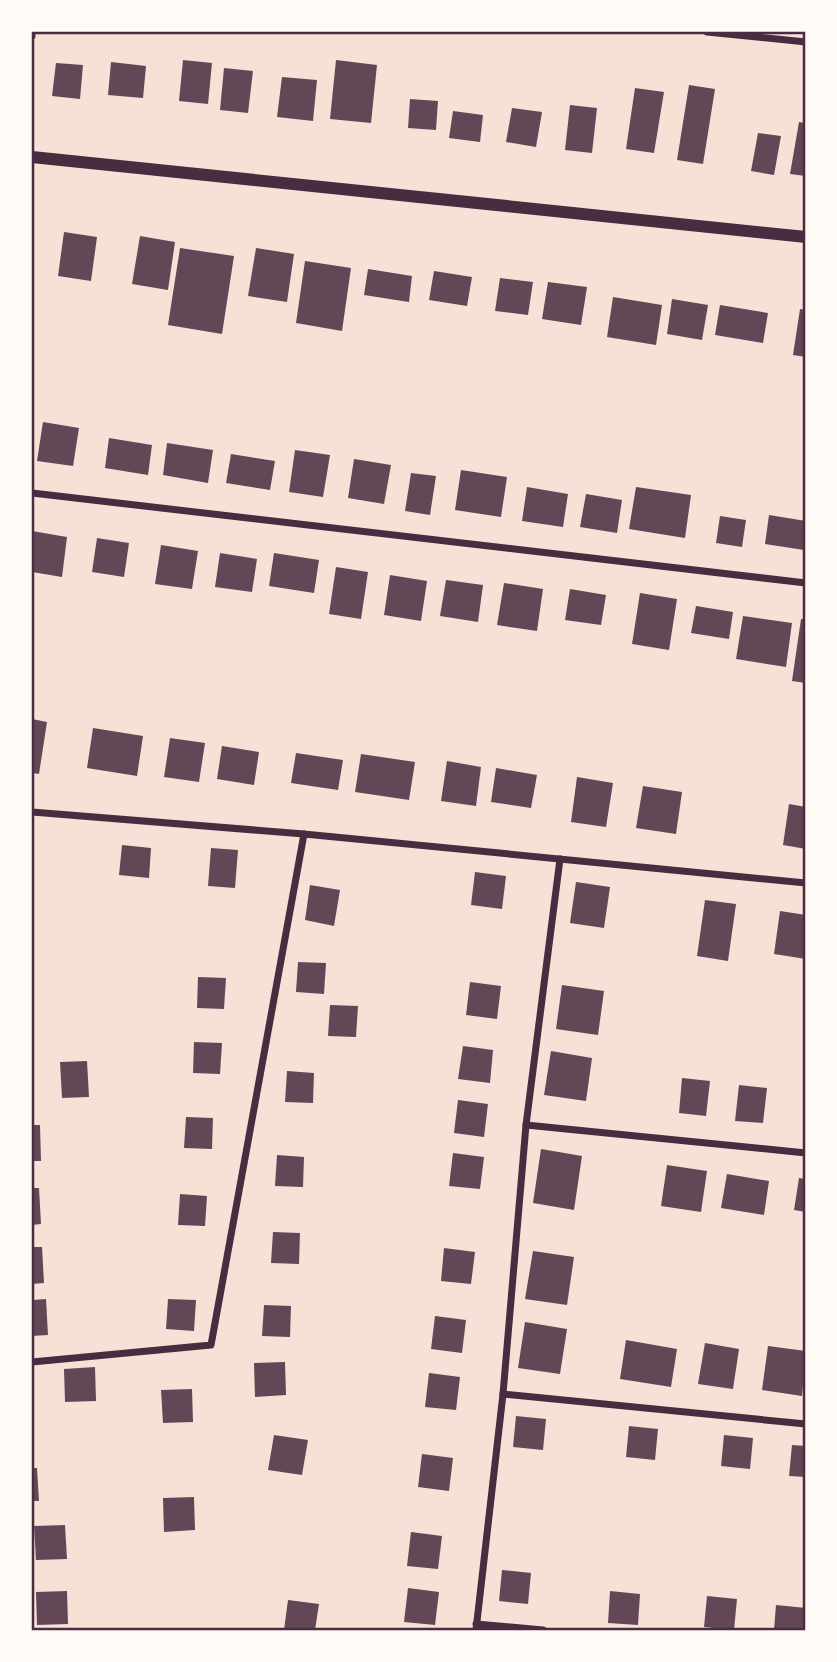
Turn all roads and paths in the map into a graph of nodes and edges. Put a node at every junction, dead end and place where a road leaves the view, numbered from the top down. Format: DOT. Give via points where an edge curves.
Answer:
graph roads {
  1 [pos="707,32"];
  2 [pos="806,42"];
  3 [pos="32,157"];
  4 [pos="806,237"];
  5 [pos="32,493"];
  6 [pos="806,583"];
  7 [pos="32,812"];
  8 [pos="304,834"];
  9 [pos="560,859"];
  10 [pos="806,883"];
  11 [pos="526,1125"];
  12 [pos="806,1153"];
  13 [pos="32,1362"];
  14 [pos="503,1394"];
  15 [pos="806,1424"];
  16 [pos="476,1627"];
  17 [pos="543,1630"];
  1 -- 2 [label="street"];
  3 -- 4 [label="street"];
  5 -- 6 [label="street"];
  7 -- 8 [label="street"];
  8 -- 9 [label="street"];
  8 -- 13 [label="street" via="211,1345"];
  9 -- 10 [label="street"];
  9 -- 11 [label="street"];
  11 -- 12 [label="street"];
  11 -- 14 [label="street"];
  14 -- 15 [label="street"];
  14 -- 16 [label="street"];
  16 -- 17 [label="street"];
}
